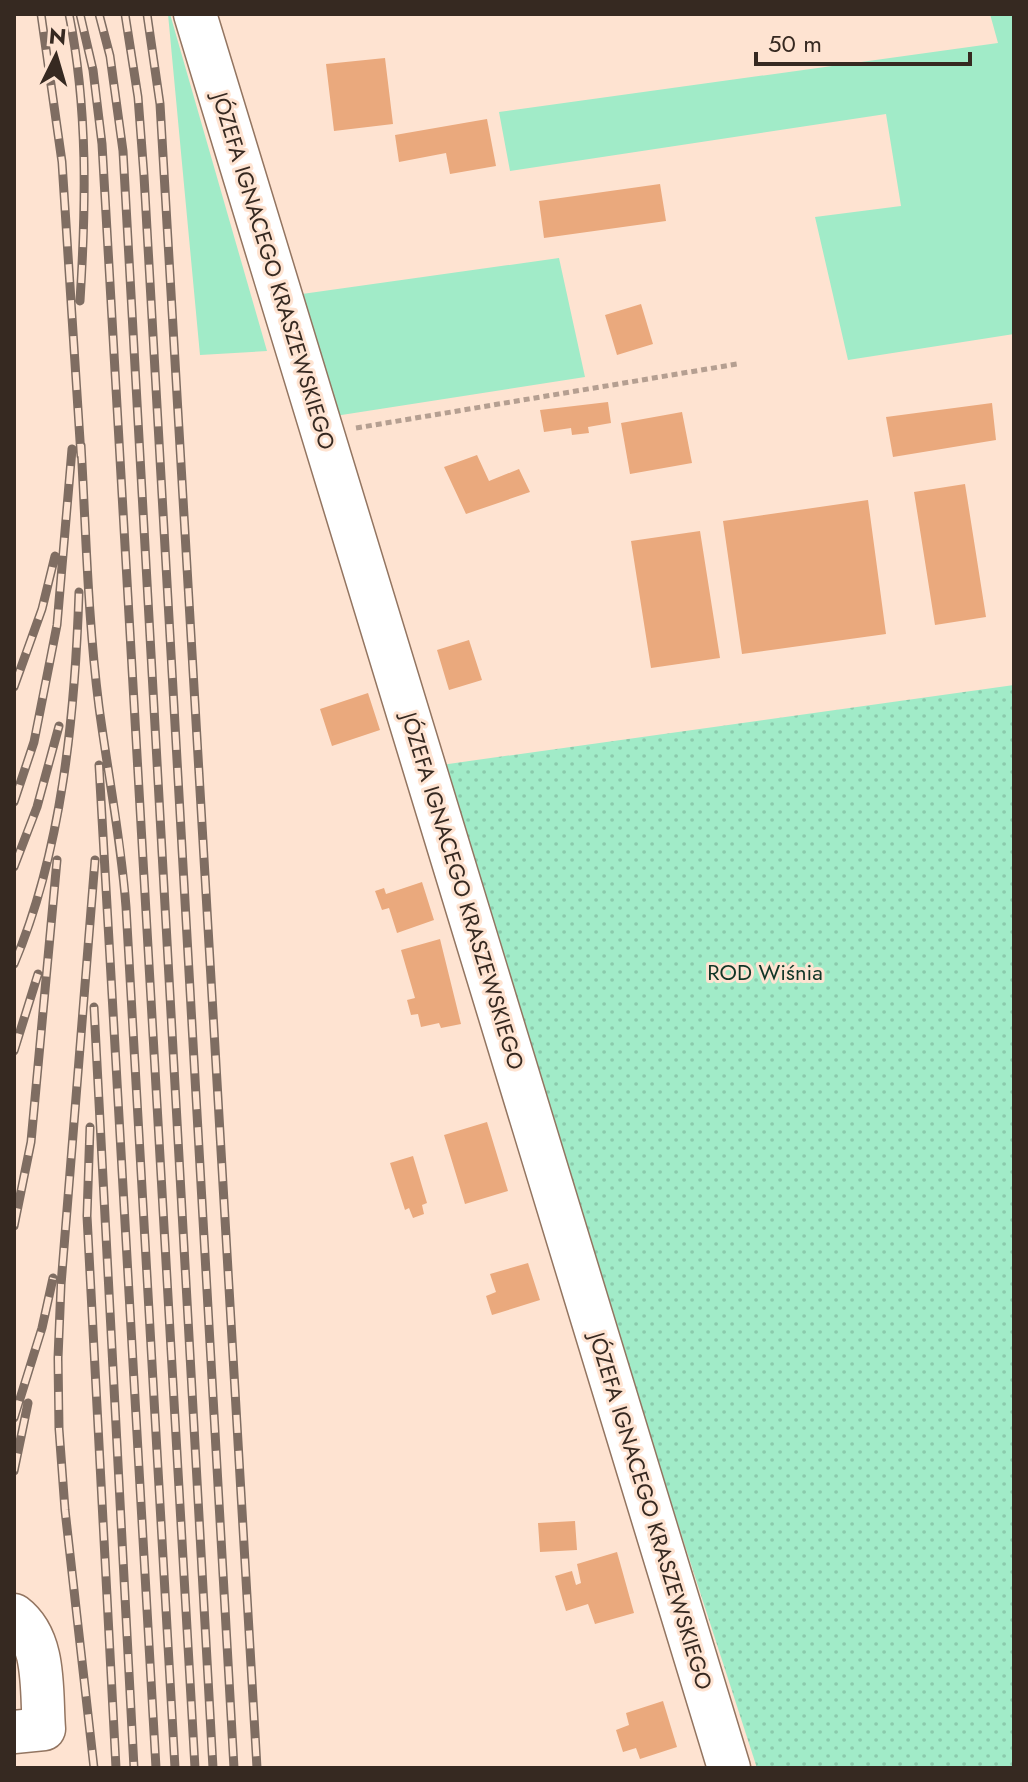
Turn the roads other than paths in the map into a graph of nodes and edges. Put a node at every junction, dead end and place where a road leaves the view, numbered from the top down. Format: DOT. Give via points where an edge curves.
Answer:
graph roads {
  1 [pos="195,14"];
  2 [pos="14,1615"];
  3 [pos="14,1732"];
  4 [pos="729,1768"];
  1 -- 4 [label="street, JÓZEFA IGNACEGO KRASZEWSKIEGO"];
  2 -- 3 [label="street" via="33,1638 39,1659 44,1729"];
}
